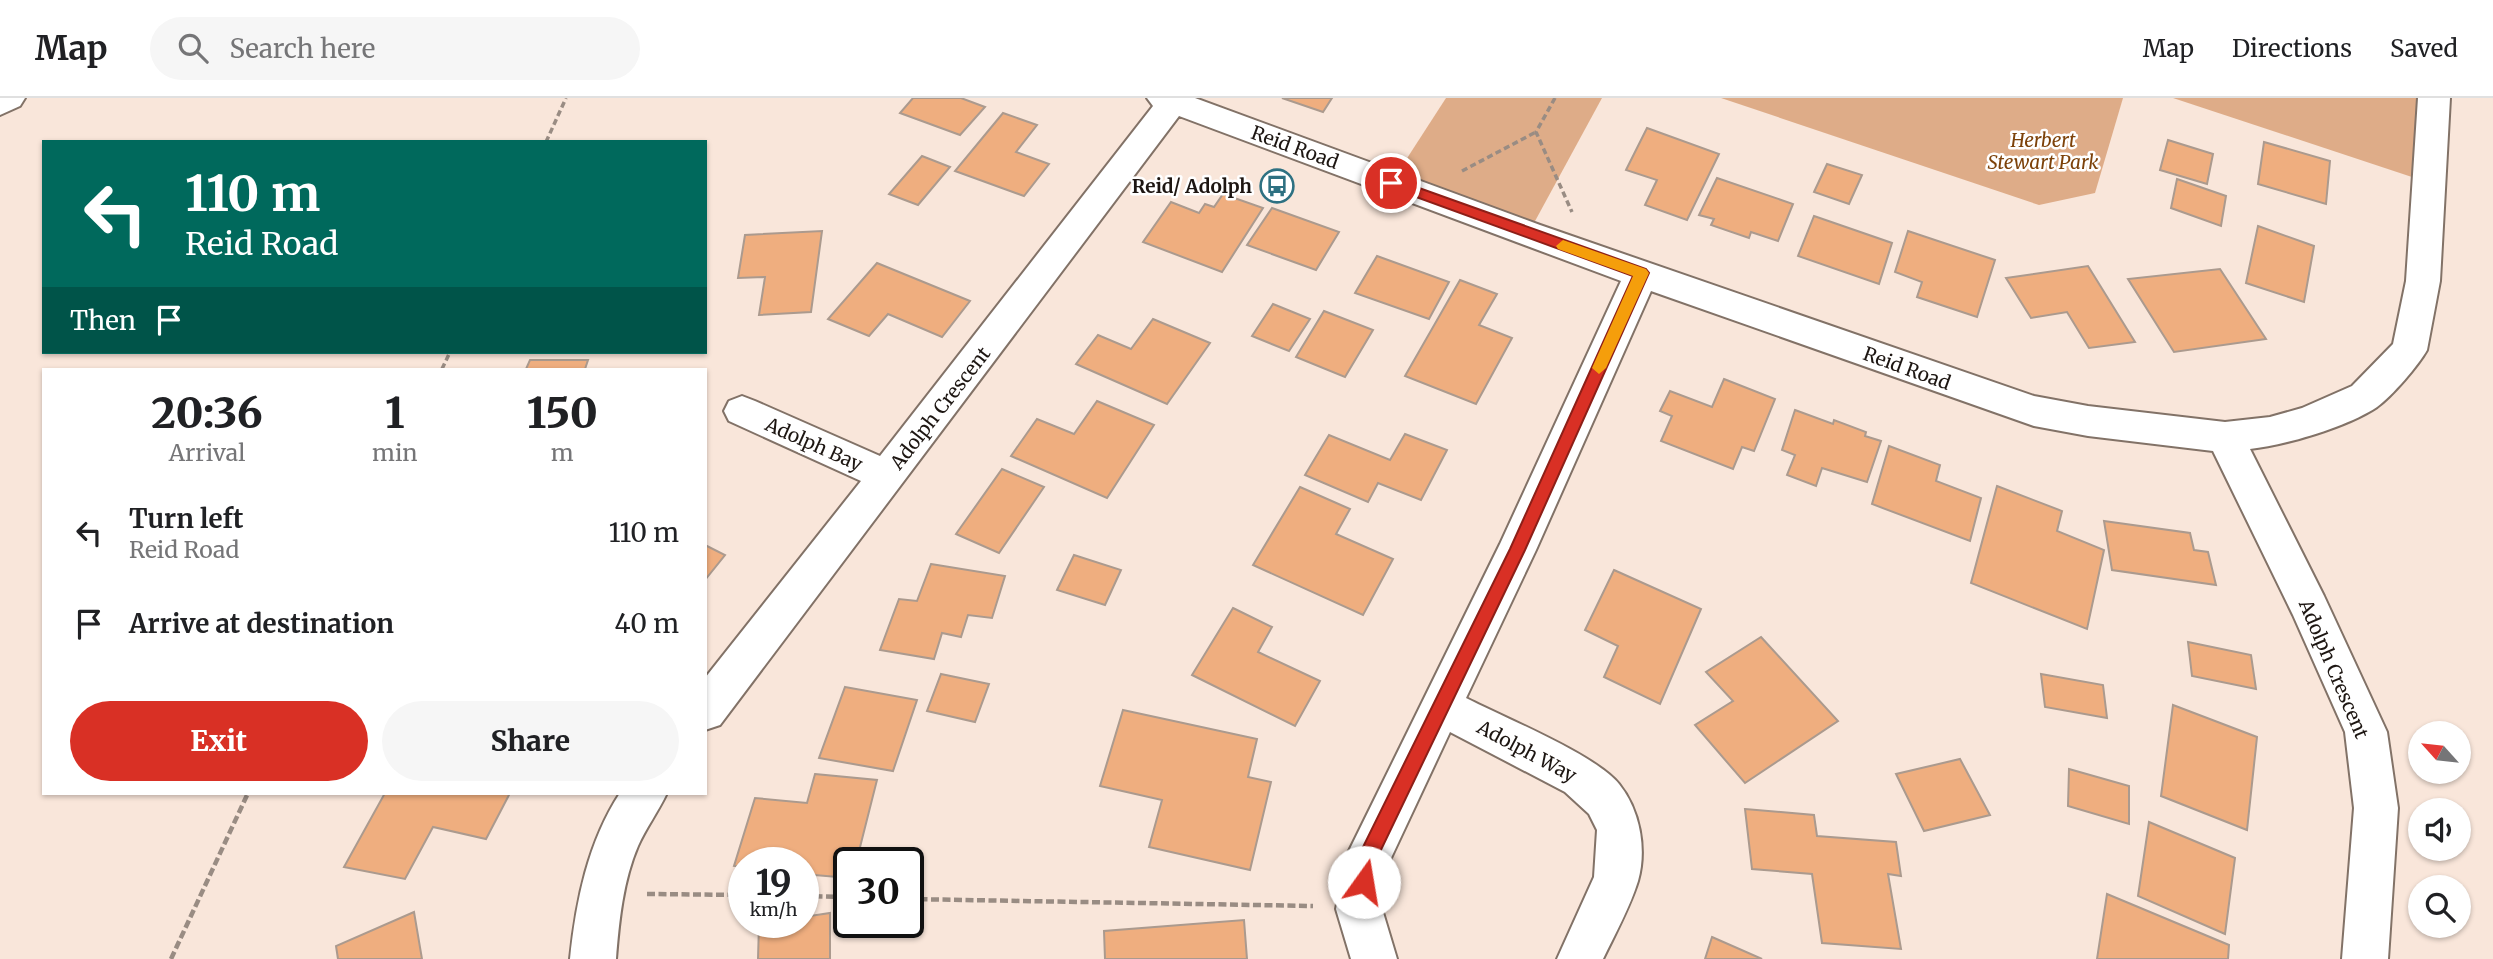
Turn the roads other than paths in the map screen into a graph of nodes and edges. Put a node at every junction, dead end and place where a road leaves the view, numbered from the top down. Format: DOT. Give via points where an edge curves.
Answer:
graph roads {
  1 [pos="9,98"];
  2 [pos="2434,98"];
  3 [pos="1171,99"];
  4 [pos="0,104"];
  5 [pos="1642,273"];
  6 [pos="742,411"];
  7 [pos="2225,437"];
  8 [pos="887,476"];
  9 [pos="1443,707"];
  10 [pos="707,709"];
  11 [pos="644,795"];
  12 [pos="593,959"];
  13 [pos="1374,959"];
  14 [pos="1580,959"];
  15 [pos="2365,959"];
  1 -- 4 [label="street"];
  2 -- 7 [label="street, Reid Road" via="2423,281 2409,350 2365,396 2310,421"];
  3 -- 5 [label="street, Reid Road"];
  3 -- 8 [label="street, Adolph Crescent" via="1082,225"];
  5 -- 7 [label="street, Reid Road" via="2034,411"];
  5 -- 9 [label="street"];
  6 -- 8 [label="street, Adolph Bay"];
  7 -- 15 [label="street, Adolph Crescent" via="2366,733 2376,808"];
  8 -- 10 [label="street, Adolph Crescent"];
  9 -- 13 [label="street" via="1369,855 1360,909"];
  9 -- 14 [label="street, Adolph Way" via="1580,778 1604,799 1619,828 1616,879"];
  11 -- 12 [label="street" via="608,864"];
}
